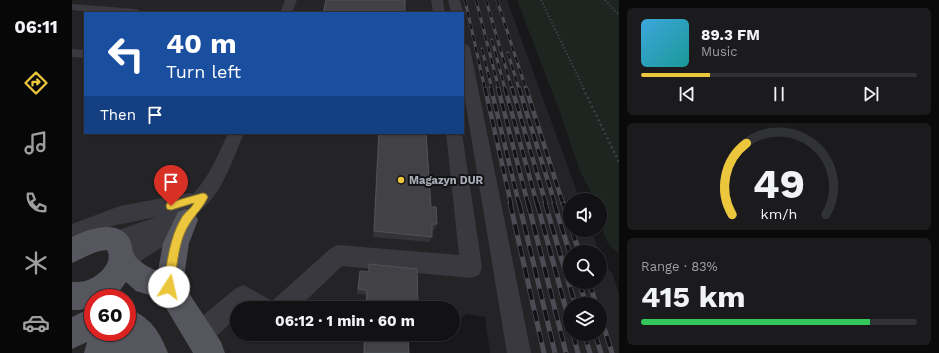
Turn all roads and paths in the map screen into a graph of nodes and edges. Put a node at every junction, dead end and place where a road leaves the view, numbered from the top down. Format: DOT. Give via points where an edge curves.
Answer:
graph roads {
  1 [pos="291,0"];
  2 [pos="437,0"];
  3 [pos="454,0"];
  4 [pos="541,0"];
  5 [pos="605,0"];
  6 [pos="72,8"];
  7 [pos="123,12"];
  8 [pos="286,12"];
  9 [pos="439,12"];
  10 [pos="457,12"];
  11 [pos="619,15"];
  12 [pos="72,53"];
  13 [pos="84,54"];
  14 [pos="464,58"];
  15 [pos="236,134"];
  16 [pos="454,134"];
  17 [pos="619,162"];
  18 [pos="203,197"];
  19 [pos="186,220"];
  20 [pos="73,240"];
  21 [pos="118,251"];
  22 [pos="169,287"];
  23 [pos="83,301"];
  24 [pos="240,301"];
  25 [pos="252,301"];
  26 [pos="289,301"];
  27 [pos="230,313"];
  28 [pos="136,327"];
  29 [pos="72,334"];
  30 [pos="102,341"];
  31 [pos="119,341"];
  32 [pos="204,344"];
  33 [pos="99,353"];
  34 [pos="125,353"];
  35 [pos="153,353"];
  36 [pos="519,353"];
  1 -- 8 [label="lane"];
  2 -- 9 [label="lane"];
  3 -- 10 [label="lane"];
  4 -- 17 [label="path"];
  5 -- 11 [label="path"];
  6 -- 7 [label="lane"];
  12 -- 13 [label="lane"];
  14 -- 36 [label="lane"];
  15 -- 18 [label="lane" via="214,181"];
  16 -- 26 [label="lane" via="471,267 338,255"];
  18 -- 19 [label="lane" via="197,209"];
  18 -- 20 [label="lane" via="171,206 127,213 87,226"];
  18 -- 21 [label="lane" via="168,220 138,233"];
  19 -- 21 [label="lane"];
  19 -- 22 [label="main road" via="175,247"];
  20 -- 21 [label="main road" via="102,238"];
  21 -- 22 [label="main road" via="146,281"];
  21 -- 23 [label="main road" via="118,269 110,280"];
  22 -- 32 [label="main road"];
  23 -- 29 [label="main road"];
  24 -- 25 [label="lane" via="244,296"];
  27 -- 32 [label="lane"];
  28 -- 35 [label="main road"];
  30 -- 33 [label="main road"];
  31 -- 34 [label="main road"];
}
